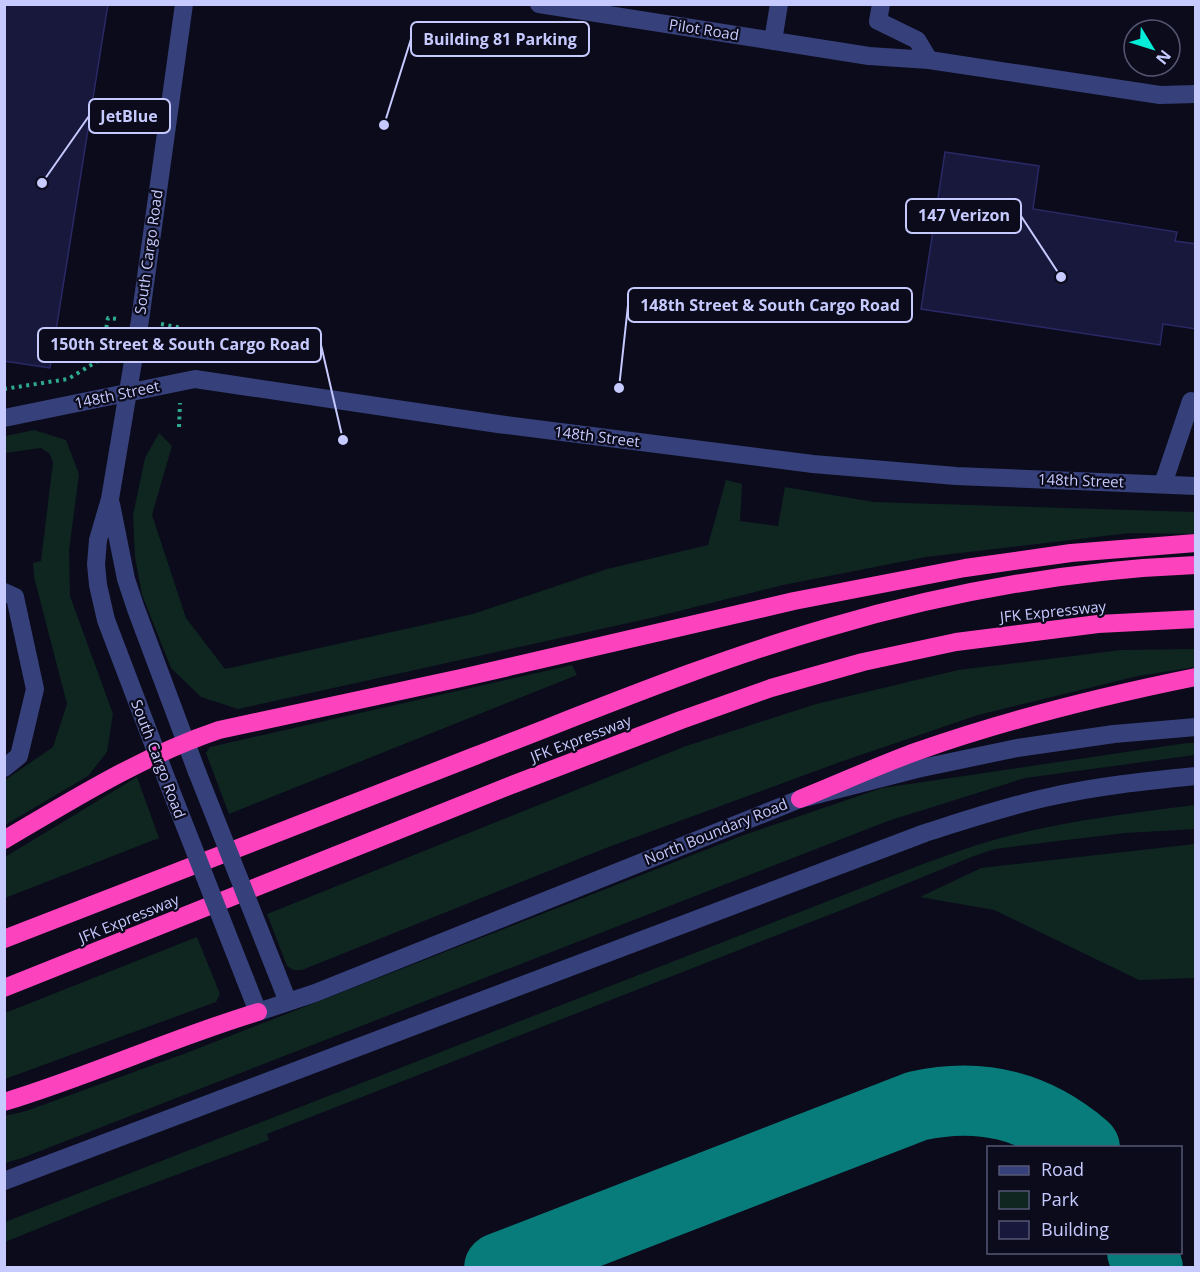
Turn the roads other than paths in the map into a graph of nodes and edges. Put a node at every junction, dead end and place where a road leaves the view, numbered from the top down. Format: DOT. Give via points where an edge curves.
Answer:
graph roads {
  1 [pos="184,4"];
  2 [pos="539,4"];
  3 [pos="778,4"];
  4 [pos="881,4"];
  5 [pos="773,41"];
  6 [pos="929,60"];
  7 [pos="1196,94"];
  8 [pos="127,393"];
  9 [pos="1196,408"];
  10 [pos="4,418"];
  11 [pos="1163,484"];
  12 [pos="1196,486"];
  13 [pos="110,499"];
  14 [pos="1196,543"];
  15 [pos="1196,565"];
  16 [pos="4,592"];
  17 [pos="1196,619"];
  18 [pos="1196,677"];
  19 [pos="1196,727"];
  20 [pos="186,742"];
  21 [pos="157,755"];
  22 [pos="4,768"];
  23 [pos="1196,776"];
  24 [pos="800,799"];
  25 [pos="4,840"];
  26 [pos="4,939"];
  27 [pos="4,988"];
  28 [pos="288,1002"];
  29 [pos="258,1012"];
  30 [pos="4,1101"];
  31 [pos="4,1181"];
  1 -- 8 [label="street, South Cargo Road"];
  2 -- 5 [label="street, Pilot Road"];
  3 -- 5 [label="street"];
  4 -- 6 [label="street" via="878,21 917,40"];
  5 -- 6 [label="street, Pilot Road" via="869,56"];
  6 -- 7 [label="street, Pilot Road" via="1160,95"];
  8 -- 10 [label="street, 148th Street"];
  8 -- 11 [label="street, 148th Street" via="195,379 813,464 956,476"];
  8 -- 13 [label="street, South Cargo Road"];
  9 -- 11 [label="street" via="1191,401"];
  11 -- 12 [label="street, 148th Street"];
  13 -- 20 [label="street, South Cargo Road" via="132,599"];
  13 -- 21 [label="street, South Cargo Road" via="98,540 96,564 101,604"];
  14 -- 20 [label="highway" via="1017,560 794,601 241,725"];
  15 -- 26 [label="highway, JFK Expressway" via="1019,584 887,612 786,640 650,688"];
  16 -- 22 [label="street" via="15,597 35,689 19,756"];
  17 -- 27 [label="highway, JFK Expressway" via="1098,624 980,638 863,662 771,688 504,788"];
  18 -- 24 [label="highway" via="1000,724 916,752"];
  19 -- 24 [label="street, North Boundary Road" via="1017,748"];
  20 -- 21 [label="highway"];
  20 -- 28 [label="street, South Cargo Road, bridge"];
  21 -- 25 [label="highway"];
  21 -- 29 [label="street, South Cargo Road, bridge"];
  23 -- 31 [label="street" via="1049,797 925,833"];
  24 -- 28 [label="street, North Boundary Road"];
  28 -- 29 [label="street, North Boundary Road"];
  29 -- 30 [label="highway"];
}
